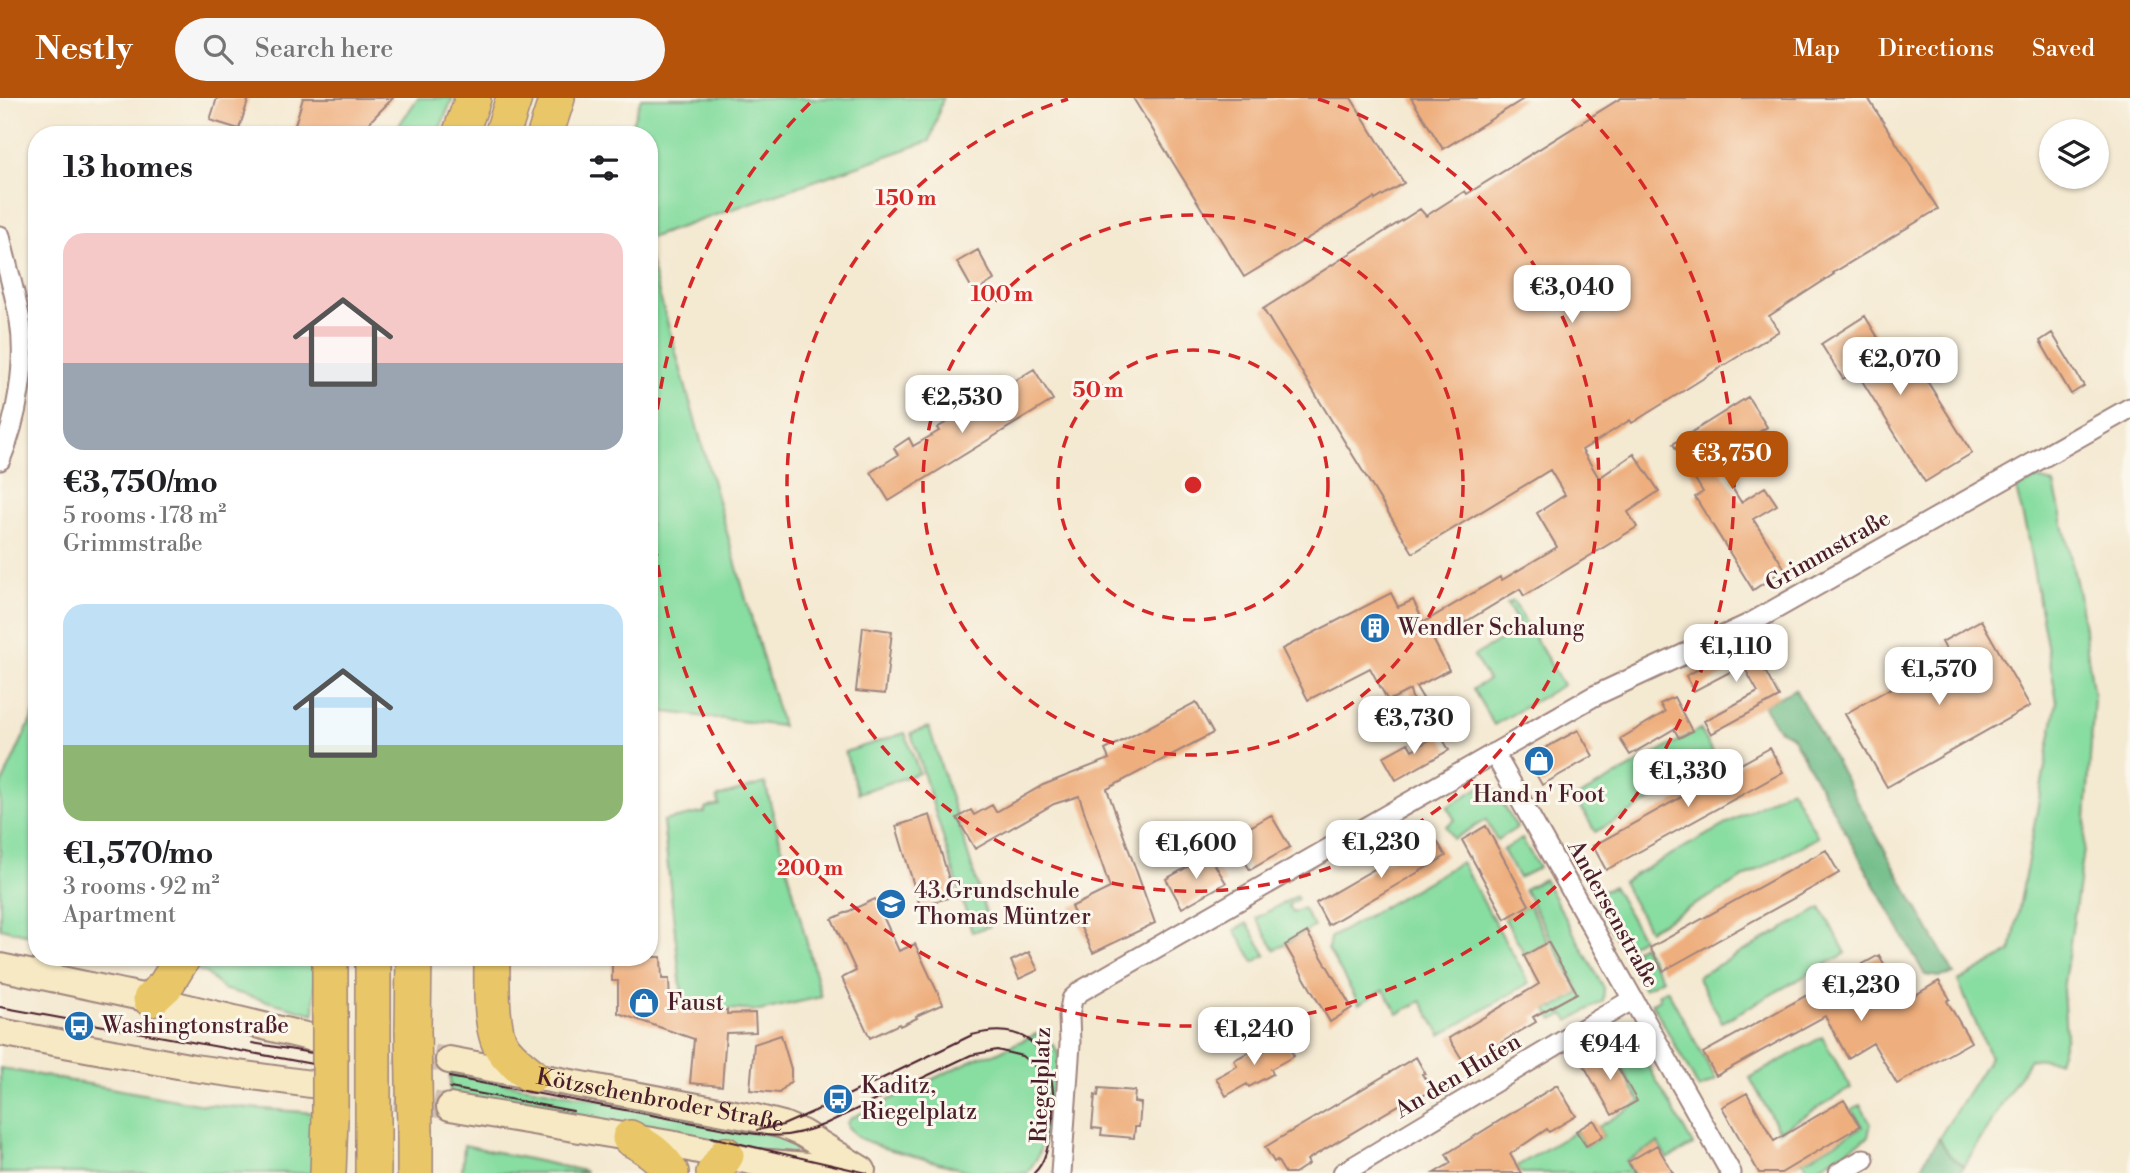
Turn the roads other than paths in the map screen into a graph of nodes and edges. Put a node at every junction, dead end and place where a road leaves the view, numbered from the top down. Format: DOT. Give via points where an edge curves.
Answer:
graph roads {
  1 [pos="473,98"];
  2 [pos="514,98"];
  3 [pos="463,126"];
  4 [pos="505,126"];
  5 [pos="0,236"];
  6 [pos="2130,408"];
  7 [pos="0,460"];
  8 [pos="1494,752"];
  9 [pos="177,966"];
  10 [pos="329,966"];
  11 [pos="373,966"];
  12 [pos="414,966"];
  13 [pos="492,966"];
  14 [pos="0,967"];
  15 [pos="151,999"];
  16 [pos="1072,999"];
  17 [pos="1633,999"];
  18 [pos="324,1027"];
  19 [pos="0,1032"];
  20 [pos="449,1059"];
  21 [pos="531,1075"];
  22 [pos="318,1085"];
  23 [pos="450,1107"];
  24 [pos="630,1138"];
  25 [pos="1864,1159"];
  26 [pos="720,1164"];
  27 [pos="817,1170"];
  28 [pos="868,1172"];
  29 [pos="328,1173"];
  30 [pos="373,1173"];
  31 [pos="415,1173"];
  32 [pos="671,1173"];
  33 [pos="1060,1173"];
  34 [pos="1343,1173"];
  35 [pos="1731,1173"];
  36 [pos="1839,1173"];
  1 -- 3 [label="highway"];
  2 -- 4 [label="highway"];
  5 -- 7 [label="street" via="20,323 21,362 16,412"];
  6 -- 8 [label="street, Grimmstraße" via="1749,624 1594,696"];
  8 -- 16 [label="street, Grimmstraße"];
  8 -- 17 [label="street, Andersenstraße"];
  9 -- 15 [label="highway"];
  10 -- 18 [label="highway"];
  11 -- 30 [label="highway, bridge"];
  12 -- 31 [label="highway, bridge"];
  13 -- 21 [label="highway" via="499,1044"];
  14 -- 15 [label="main road"];
  15 -- 18 [label="main road"];
  16 -- 33 [label="street, Riegelplatz"];
  17 -- 34 [label="street, An den Hufen"];
  17 -- 35 [label="street, Andersenstraße"];
  18 -- 29 [label="highway, bridge" via="330,1118"];
  19 -- 22 [label="main road" via="194,1068"];
  20 -- 21 [label="main road, Kötzschenbroder Straße"];
  21 -- 28 [label="main road, Kötzschenbroder Straße" via="783,1125"];
  23 -- 24 [label="main road, Kötzschenbroder Straße"];
  24 -- 26 [label="main road, Kötzschenbroder Straße"];
  24 -- 32 [label="highway" via="659,1157"];
  25 -- 36 [label="street"];
  26 -- 27 [label="main road, Kötzschenbroder Straße" via="756,1162"];
  27 -- 28 [label="main road, Kötzschenbroder Straße"];
}
